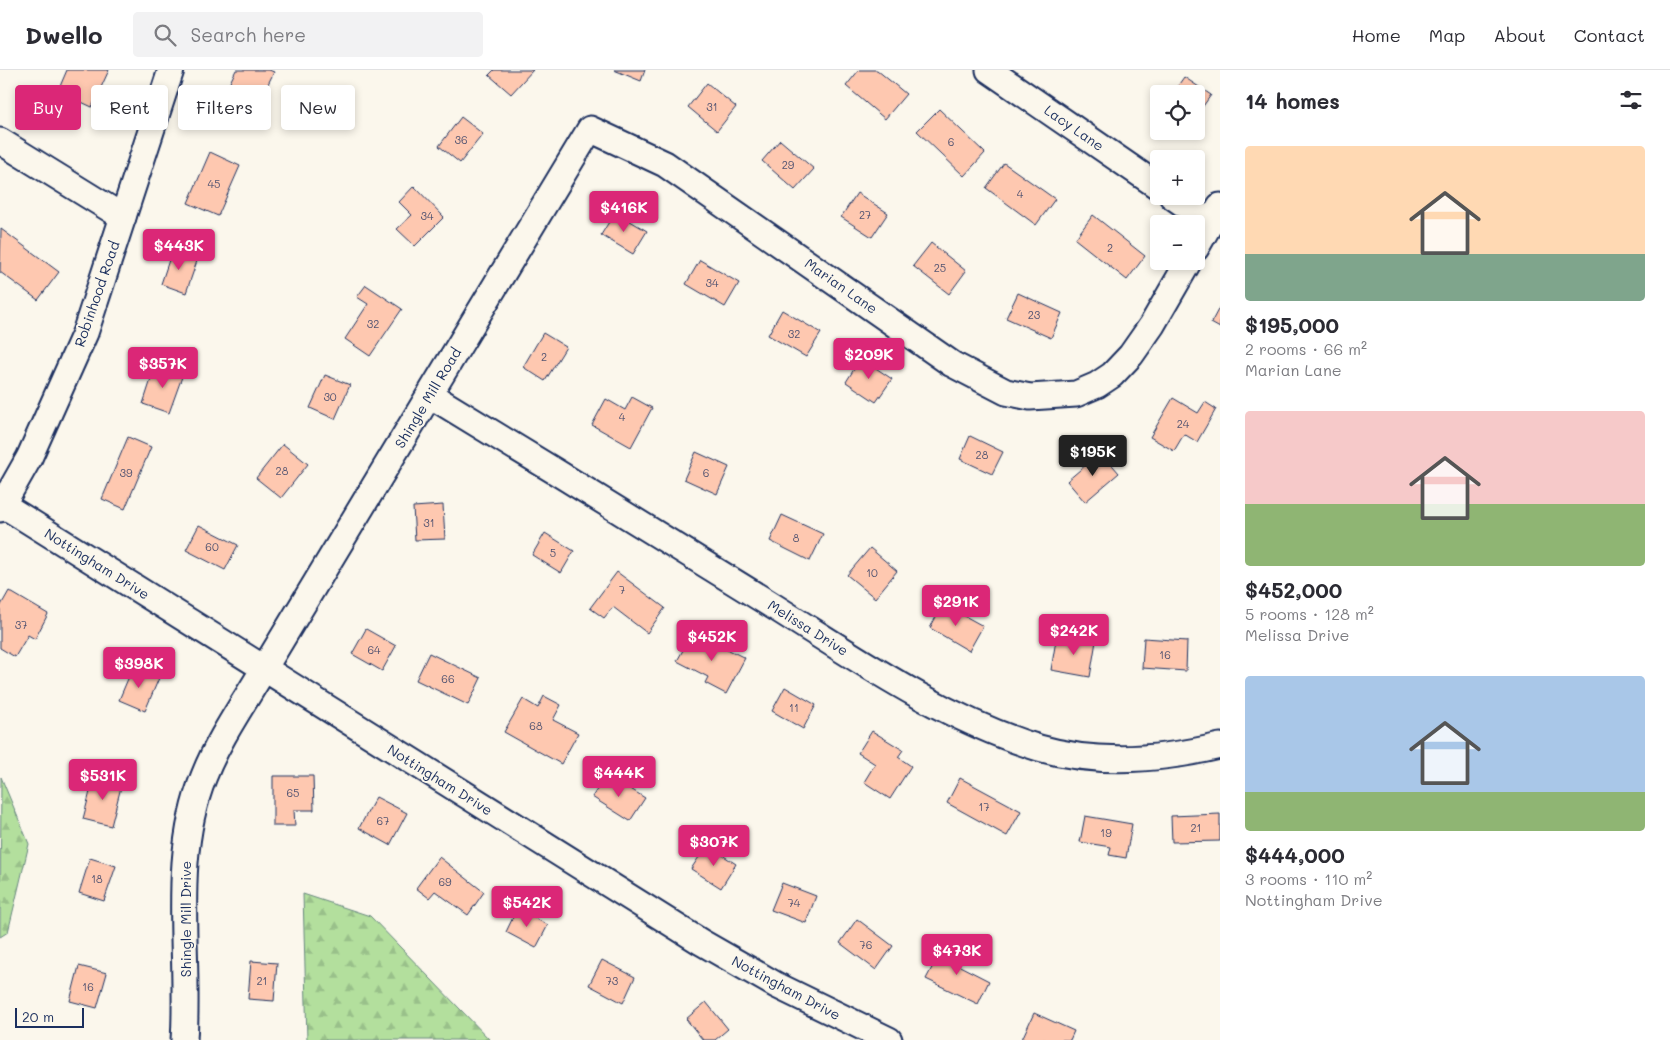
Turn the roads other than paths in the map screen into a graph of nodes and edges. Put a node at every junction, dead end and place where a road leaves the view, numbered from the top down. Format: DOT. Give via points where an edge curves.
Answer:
graph roads {
  1 [pos="171,70"];
  2 [pos="993,71"];
  3 [pos="590,129"];
  4 [pos="0,141"];
  5 [pos="1150,181"];
  6 [pos="1194,205"];
  7 [pos="1215,214"];
  8 [pos="123,216"];
  9 [pos="1205,232"];
  10 [pos="1184,270"];
  11 [pos="430,395"];
  12 [pos="1,506"];
  13 [pos="265,667"];
  14 [pos="1220,746"];
  15 [pos="184,1040"];
  16 [pos="889,1040"];
  1 -- 8 [label="street, Robinhood Road"];
  2 -- 5 [label="street, Lacy Lane"];
  3 -- 10 [label="street, Marian Lane" via="665,164 952,364 1006,392 1030,397 1076,394 1112,375 1152,325"];
  3 -- 11 [label="street, Shingle Mill Road"];
  4 -- 8 [label="street"];
  6 -- 7 [label="street"];
  7 -- 9 [label="street"];
  8 -- 12 [label="street, Robinhood Road" via="104,279 64,385 29,458"];
  11 -- 13 [label="street, Shingle Mill Road"];
  11 -- 14 [label="street, Melissa Drive" via="883,675 965,718 1040,748 1082,757 1157,757"];
  12 -- 13 [label="street, Nottingham Drive"];
  13 -- 15 [label="street, Shingle Mill Drive" via="222,738 193,810 183,880"];
  13 -- 16 [label="street, Nottingham Drive" via="397,754 701,942 776,985"];
}
